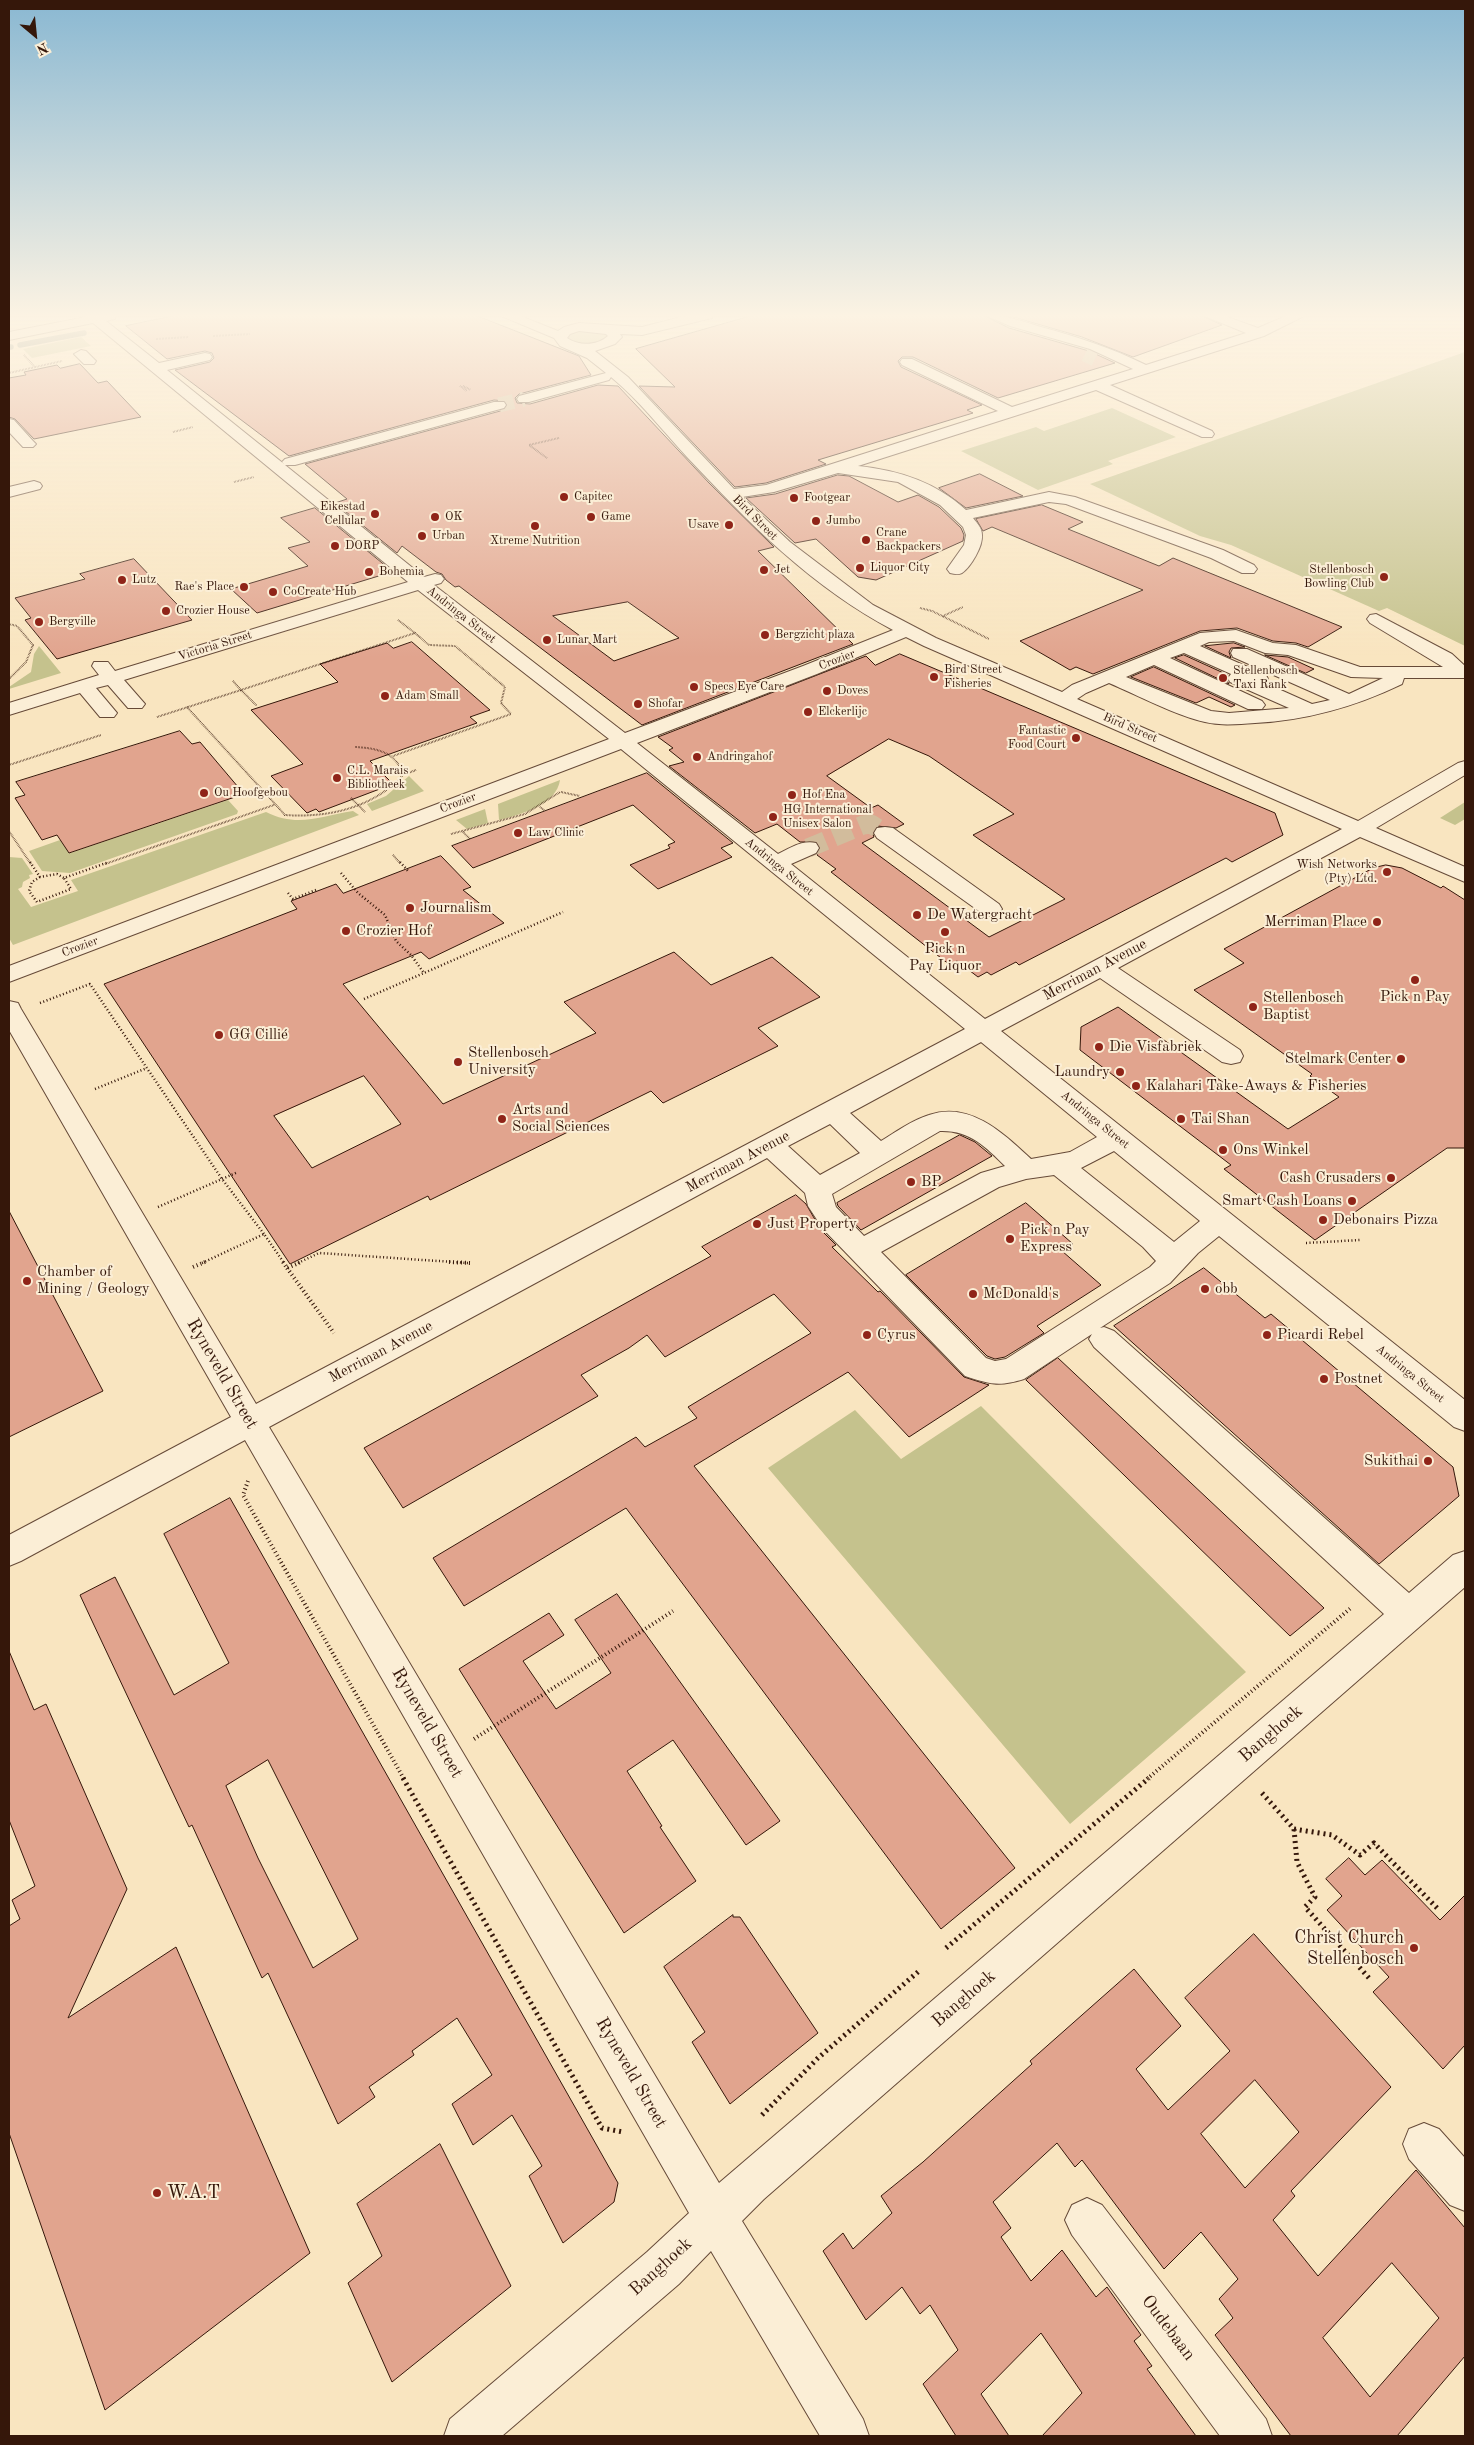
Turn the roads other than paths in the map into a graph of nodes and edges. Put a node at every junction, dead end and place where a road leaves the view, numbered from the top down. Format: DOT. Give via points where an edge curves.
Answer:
graph roads {
  1 [pos="15,429"];
  2 [pos="231,429"];
  3 [pos="411,429"];
  4 [pos="673,429"];
  5 [pos="682,429"];
  6 [pos="953,429"];
  7 [pos="1195,429"];
  8 [pos="1206,434"];
  9 [pos="28,444"];
  10 [pos="897,447"];
  11 [pos="290,462"];
  12 [pos="833,469"];
  13 [pos="903,479"];
  14 [pos="34,486"];
  15 [pos="9,492"];
  16 [pos="739,493"];
  17 [pos="963,516"];
  18 [pos="956,569"];
  19 [pos="1248,569"];
  20 [pos="442,577"];
  21 [pos="421,583"];
  22 [pos="1376,619"];
  23 [pos="907,630"];
  24 [pos="1271,649"];
  25 [pos="1163,655"];
  26 [pos="106,672"];
  27 [pos="1462,672"];
  28 [pos="1393,674"];
  29 [pos="85,686"];
  30 [pos="1064,700"];
  31 [pos="135,704"];
  32 [pos="1314,708"];
  33 [pos="9,709"];
  34 [pos="107,713"];
  35 [pos="623,741"];
  36 [pos="1461,774"];
  37 [pos="1361,828"];
  38 [pos="884,833"];
  39 [pos="808,848"];
  40 [pos="774,864"];
  41 [pos="1465,875"];
  42 [pos="991,909"];
  43 [pos="1101,967"];
  44 [pos="9,974"];
  45 [pos="9,1009"];
  46 [pos="983,1029"];
  47 [pos="1231,1056"];
  48 [pos="832,1111"];
  49 [pos="1116,1137"];
  50 [pos="770,1145"];
  51 [pos="878,1154"];
  52 [pos="1059,1165"];
  53 [pos="1025,1169"];
  54 [pos="818,1189"];
  55 [pos="1219,1221"];
  56 [pos="861,1250"];
  57 [pos="1171,1264"];
  58 [pos="1104,1339"];
  59 [pos="1465,1418"];
  60 [pos="251,1422"];
  61 [pos="9,1551"];
  62 [pos="1465,1566"];
  63 [pos="1409,1615"];
  64 [pos="1424,2144"];
  65 [pos="1465,2190"];
  66 [pos="715,2217"];
  67 [pos="1087,2220"];
  68 [pos="467,2436"];
  69 [pos="846,2436"];
  70 [pos="1249,2436"];
  1 -- 9 [label="street"];
  2 -- 21 [label="street, Andringa Street"];
  3 -- 11 [label="street"];
  4 -- 16 [label="street, Bird Street"];
  5 -- 16 [label="street, Bird Street"];
  6 -- 10 [label="street"];
  7 -- 8 [label="street"];
  10 -- 12 [label="street"];
  10 -- 13 [label="street" via="894,464"];
  12 -- 13 [label="street" via="858,470"];
  12 -- 16 [label="street" via="768,489"];
  13 -- 17 [label="street" via="951,505"];
  14 -- 15 [label="street"];
  16 -- 23 [label="street, Bird Street" via="784,546 867,609"];
  17 -- 18 [label="street" via="969,520 974,534 973,544"];
  17 -- 19 [label="street" via="1049,497 1068,500 1217,554"];
  20 -- 21 [label="street, Victoria Street"];
  21 -- 26 [label="street, Victoria Street" via="219,637"];
  21 -- 35 [label="street, Andringa Street"];
  22 -- 27 [label="street" via="1445,658"];
  23 -- 30 [label="street, Bird Street"];
  23 -- 35 [label="street, Crozier"];
  24 -- 25 [label="street" via="1236,635"];
  24 -- 28 [label="street" via="1290,649 1358,673"];
  24 -- 32 [label="street"];
  25 -- 30 [label="street" via="1079,689"];
  25 -- 32 [label="street"];
  25 -- 32 [label="street"];
  25 -- 32 [label="street"];
  25 -- 32 [label="street"];
  25 -- 32 [label="street" via="1208,717 1229,719"];
  26 -- 29 [label="street, Victoria Street"];
  26 -- 31 [label="street"];
  27 -- 28 [label="street"];
  28 -- 32 [label="street" via="1395,680"];
  29 -- 33 [label="street, Victoria Street"];
  29 -- 34 [label="street"];
  30 -- 37 [label="street, Bird Street"];
  35 -- 40 [label="street, Andringa Street"];
  35 -- 44 [label="street, Crozier"];
  36 -- 37 [label="street, Merriman Avenue"];
  37 -- 41 [label="street, Bird Street"];
  37 -- 43 [label="street, Merriman Avenue"];
  38 -- 42 [label="street"];
  39 -- 40 [label="street"];
  40 -- 46 [label="street, Andringa Street"];
  43 -- 46 [label="street, Merriman Avenue"];
  43 -- 47 [label="street"];
  45 -- 60 [label="street, Ryneveld Street"];
  46 -- 48 [label="street, Merriman Avenue"];
  46 -- 49 [label="street, Andringa Street"];
  48 -- 50 [label="street, Merriman Avenue"];
  48 -- 51 [label="street"];
  49 -- 52 [label="street" via="1079,1159"];
  49 -- 55 [label="street, Andringa Street"];
  50 -- 54 [label="street"];
  50 -- 60 [label="street, Merriman Avenue"];
  51 -- 53 [label="street" via="935,1122 954,1120 982,1130"];
  51 -- 54 [label="street"];
  52 -- 53 [label="street"];
  52 -- 57 [label="street" via="1153,1240 1166,1252"];
  53 -- 56 [label="street" via="990,1180"];
  54 -- 56 [label="street" via="821,1207"];
  55 -- 57 [label="street" via="1188,1245"];
  55 -- 59 [label="street, Andringa Street"];
  56 -- 57 [label="street" via="976,1367 995,1374 1013,1370 1036,1356 1160,1275"];
  58 -- 63 [label="street"];
  60 -- 61 [label="street, Merriman Avenue"];
  60 -- 66 [label="street, Ryneveld Street"];
  62 -- 63 [label="street, Banghoek"];
  63 -- 66 [label="street, Banghoek" via="749,2184"];
  64 -- 65 [label="street"];
  66 -- 68 [label="street, Banghoek" via="662,2268"];
  66 -- 69 [label="street, Ryneveld Street"];
  67 -- 70 [label="street, Oudebaan"];
}
